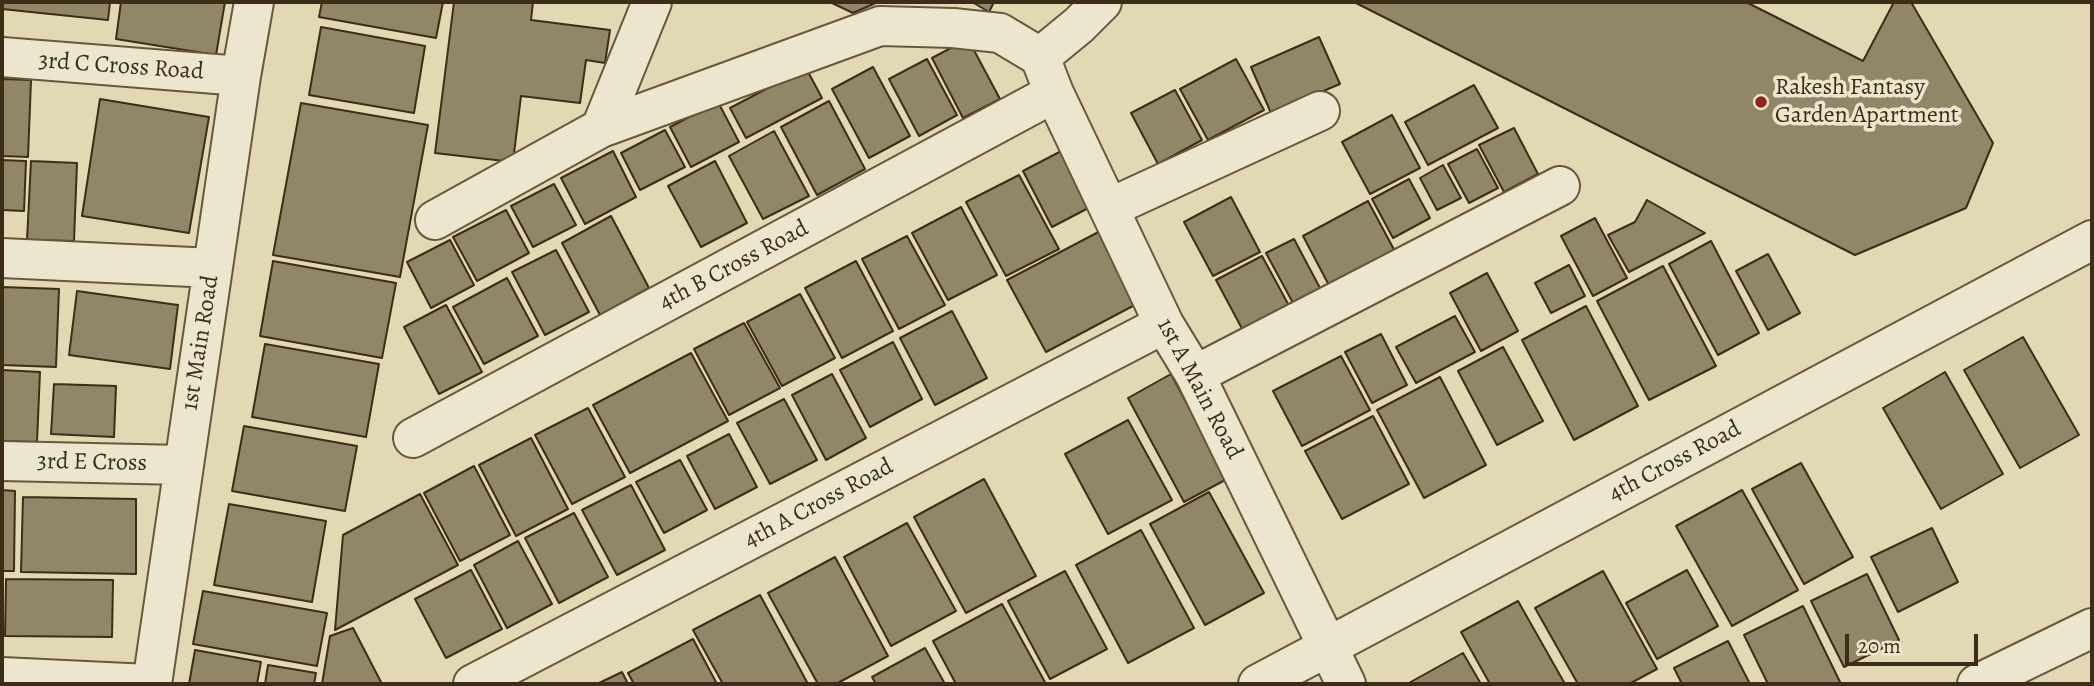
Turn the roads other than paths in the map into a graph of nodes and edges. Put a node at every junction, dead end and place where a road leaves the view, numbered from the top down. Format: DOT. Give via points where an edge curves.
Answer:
graph roads {
  1 [pos="254,2"];
  2 [pos="652,2"];
  3 [pos="1102,2"];
  4 [pos="886,14"];
  5 [pos="2,57"];
  6 [pos="1040,57"];
  7 [pos="241,76"];
  8 [pos="1054,93"];
  9 [pos="1320,111"];
  10 [pos="601,128"];
  11 [pos="1560,186"];
  12 [pos="1109,208"];
  13 [pos="435,220"];
  14 [pos="2092,240"];
  15 [pos="2,258"];
  16 [pos="213,268"];
  17 [pos="1164,324"];
  18 [pos="1195,375"];
  19 [pos="413,438"];
  20 [pos="2,461"];
  21 [pos="183,465"];
  22 [pos="2092,628"];
  23 [pos="1328,647"];
  24 [pos="2,677"];
  25 [pos="150,684"];
  26 [pos="473,684"];
  27 [pos="1258,684"];
  28 [pos="1346,684"];
  29 [pos="1977,684"];
  1 -- 7 [label="street, 1st Main Road"];
  2 -- 10 [label="street"];
  3 -- 6 [label="street"];
  4 -- 6 [label="street" via="1000,33"];
  4 -- 10 [label="street"];
  5 -- 7 [label="street, 3rd C Cross Road"];
  6 -- 8 [label="street, 1st A Main Road"];
  7 -- 16 [label="street, 1st Main Road"];
  8 -- 12 [label="street, 1st A Main Road"];
  8 -- 19 [label="street, 4th B Cross Road"];
  9 -- 12 [label="street"];
  10 -- 13 [label="street"];
  11 -- 18 [label="street"];
  12 -- 17 [label="street, 1st A Main Road"];
  14 -- 23 [label="street, 4th Cross Road"];
  15 -- 16 [label="street"];
  16 -- 21 [label="street, 1st Main Road"];
  17 -- 18 [label="street, 1st A Main Road"];
  17 -- 26 [label="street, 4th A Cross Road"];
  18 -- 23 [label="street, 1st A Main Road"];
  20 -- 21 [label="street, 3rd E Cross"];
  21 -- 25 [label="street, 1st Main Road"];
  22 -- 29 [label="street"];
  23 -- 27 [label="street, 4th Cross Road"];
  23 -- 28 [label="street, 1st A Main Road"];
  24 -- 25 [label="street"];
}
